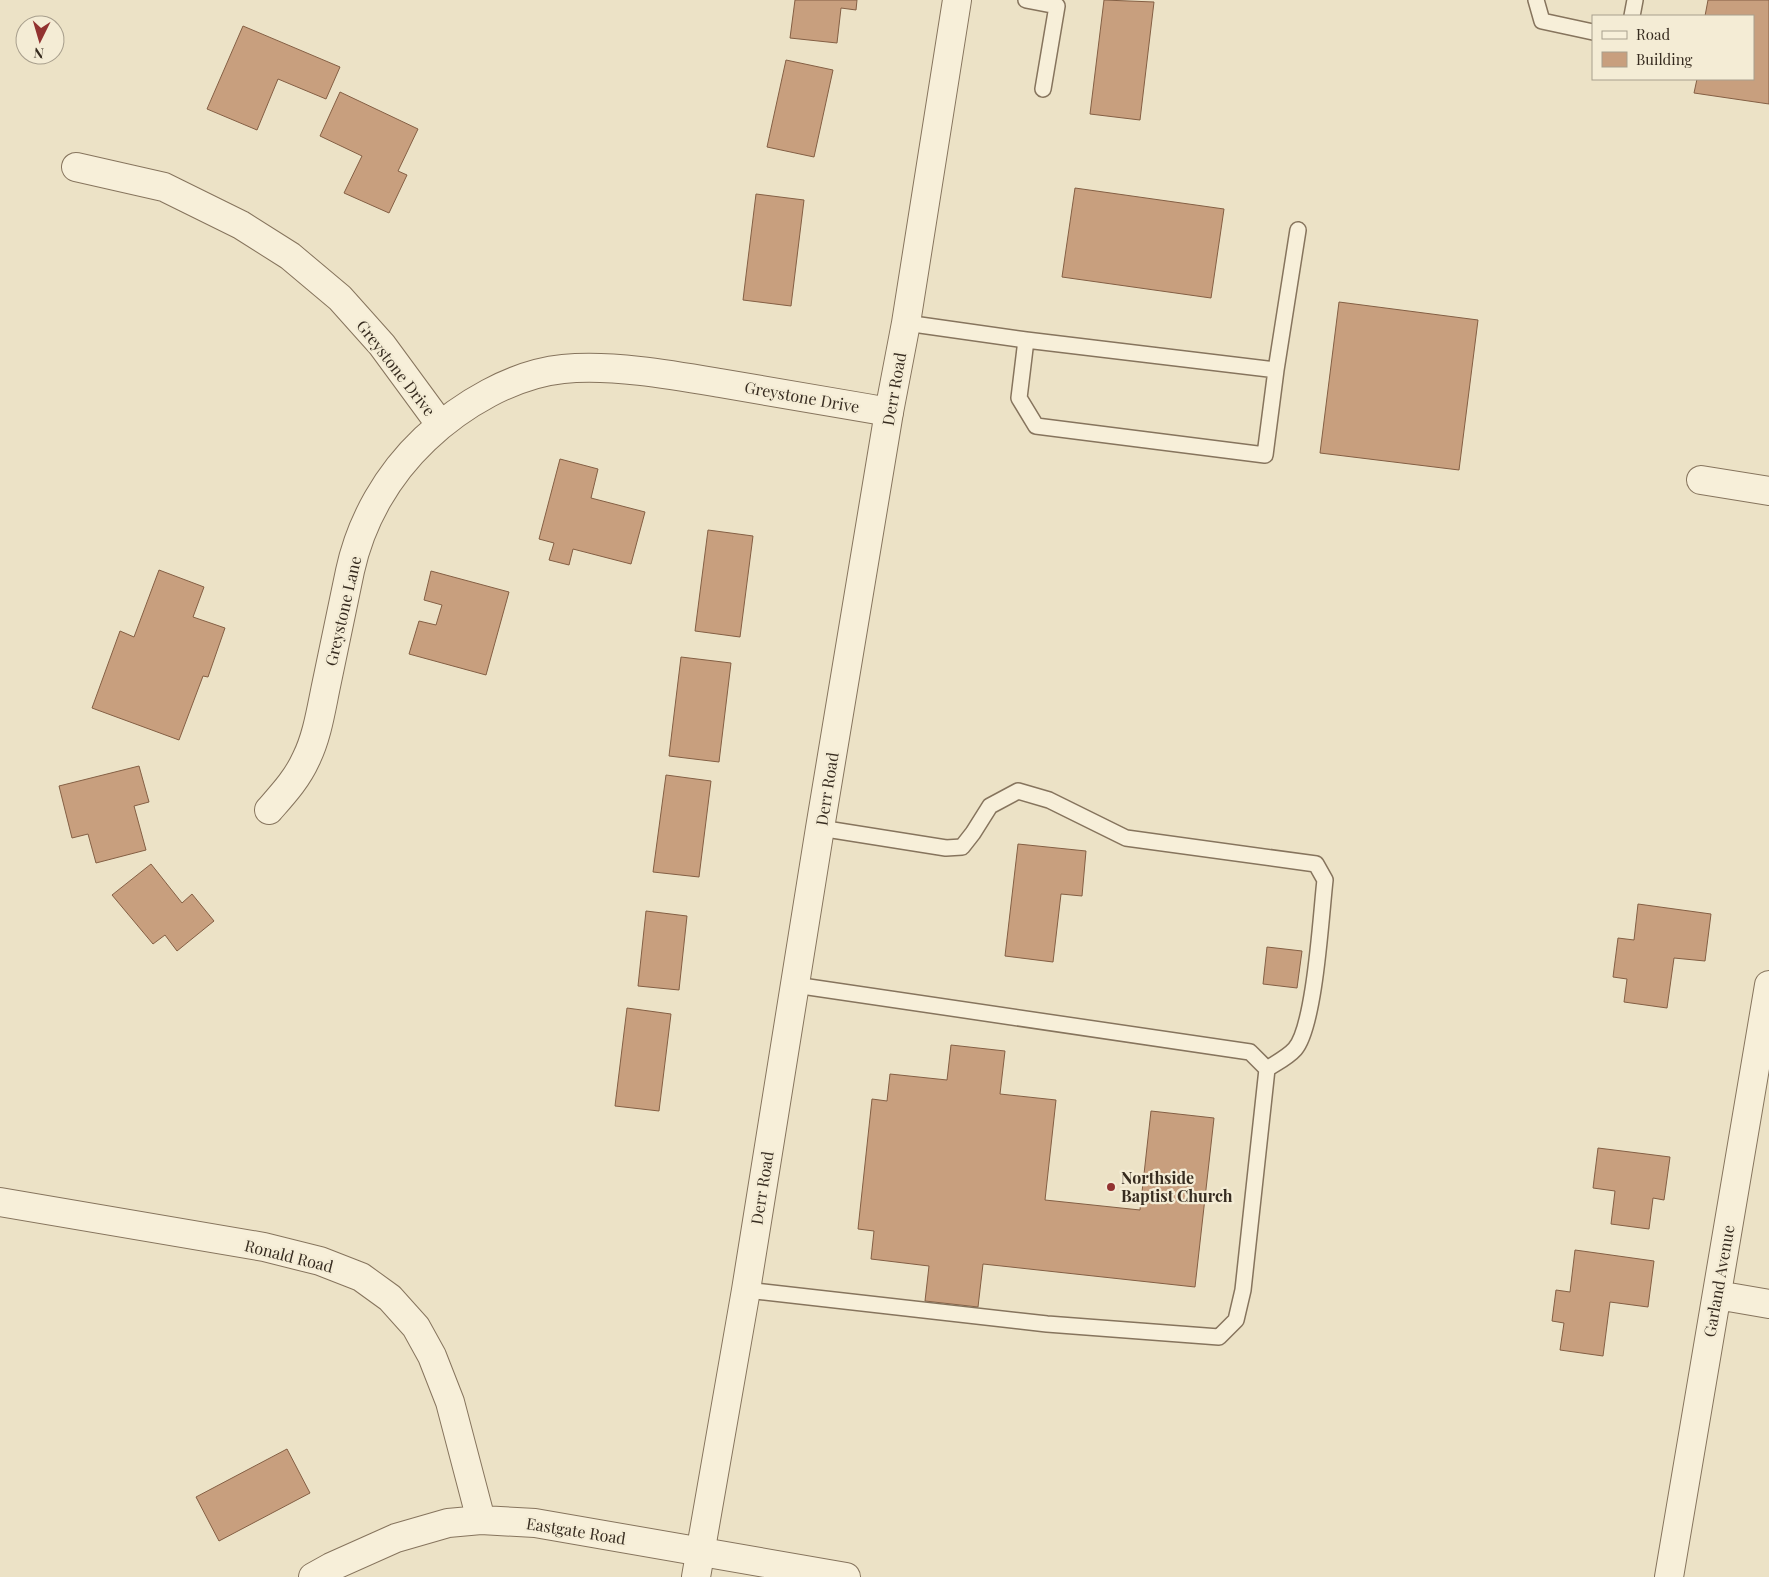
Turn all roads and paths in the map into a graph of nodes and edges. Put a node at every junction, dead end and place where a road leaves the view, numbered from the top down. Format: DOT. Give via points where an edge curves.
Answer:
graph roads {
  1 [pos="957,0"];
  2 [pos="1026,0"];
  3 [pos="1536,0"];
  4 [pos="1635,0"];
  5 [pos="1632,15"];
  6 [pos="1592,32"];
  7 [pos="1043,89"];
  8 [pos="76,167"];
  9 [pos="1298,230"];
  10 [pos="906,323"];
  11 [pos="1026,340"];
  12 [pos="1276,370"];
  13 [pos="890,412"];
  14 [pos="440,424"];
  15 [pos="1701,480"];
  16 [pos="1769,491"];
  17 [pos="269,810"];
  18 [pos="820,828"];
  19 [pos="794,985"];
  20 [pos="1769,985"];
  21 [pos="1267,1069"];
  22 [pos="0,1202"];
  23 [pos="746,1290"];
  24 [pos="1717,1295"];
  25 [pos="1769,1304"];
  26 [pos="481,1520"];
  27 [pos="699,1564"];
  28 [pos="313,1577"];
  29 [pos="846,1577"];
  30 [pos="1669,1577"];
  1 -- 10 [label="street, Derr Road"];
  2 -- 7 [label="lane" via="1057,6"];
  3 -- 6 [label="lane" via="1542,21"];
  4 -- 5 [label="lane"];
  8 -- 14 [label="street, Greystone Drive" via="164,187 241,225 290,256 340,298 382,345"];
  9 -- 12 [label="lane"];
  10 -- 11 [label="lane"];
  10 -- 13 [label="street, Derr Road"];
  11 -- 12 [label="lane"];
  11 -- 12 [label="lane" via="1019,398 1036,426 1264,454"];
  13 -- 14 [label="street, Greystone Drive" via="681,376 601,368 562,369 518,380 484,395"];
  13 -- 18 [label="street, Derr Road"];
  14 -- 17 [label="street, Greystone Lane" via="408,455 385,486 367,519 351,567 318,726 307,758 293,782"];
  15 -- 16 [label="street"];
  18 -- 19 [label="street, Derr Road"];
  18 -- 21 [label="lane" via="946,848 962,847 990,806 1018,791 1049,800 1126,838 1316,864 1325,880 1313,991 1304,1033 1295,1049"];
  19 -- 21 [label="lane" via="1250,1052"];
  19 -- 23 [label="street, Derr Road"];
  20 -- 24 [label="street, Garland Avenue"];
  21 -- 23 [label="lane" via="1243,1290 1236,1320 1219,1337 1047,1324"];
  22 -- 26 [label="street, Ronald Road" via="264,1247 320,1261 361,1277 390,1298 416,1327 432,1356 450,1402"];
  23 -- 27 [label="street, Derr Road"];
  24 -- 25 [label="street"];
  24 -- 30 [label="street, Garland Avenue"];
  26 -- 27 [label="street, Eastgate Road" via="535,1523"];
  26 -- 28 [label="street, Eastgate Road" via="448,1523 396,1538"];
  27 -- 29 [label="street, Eastgate Road"];
}
